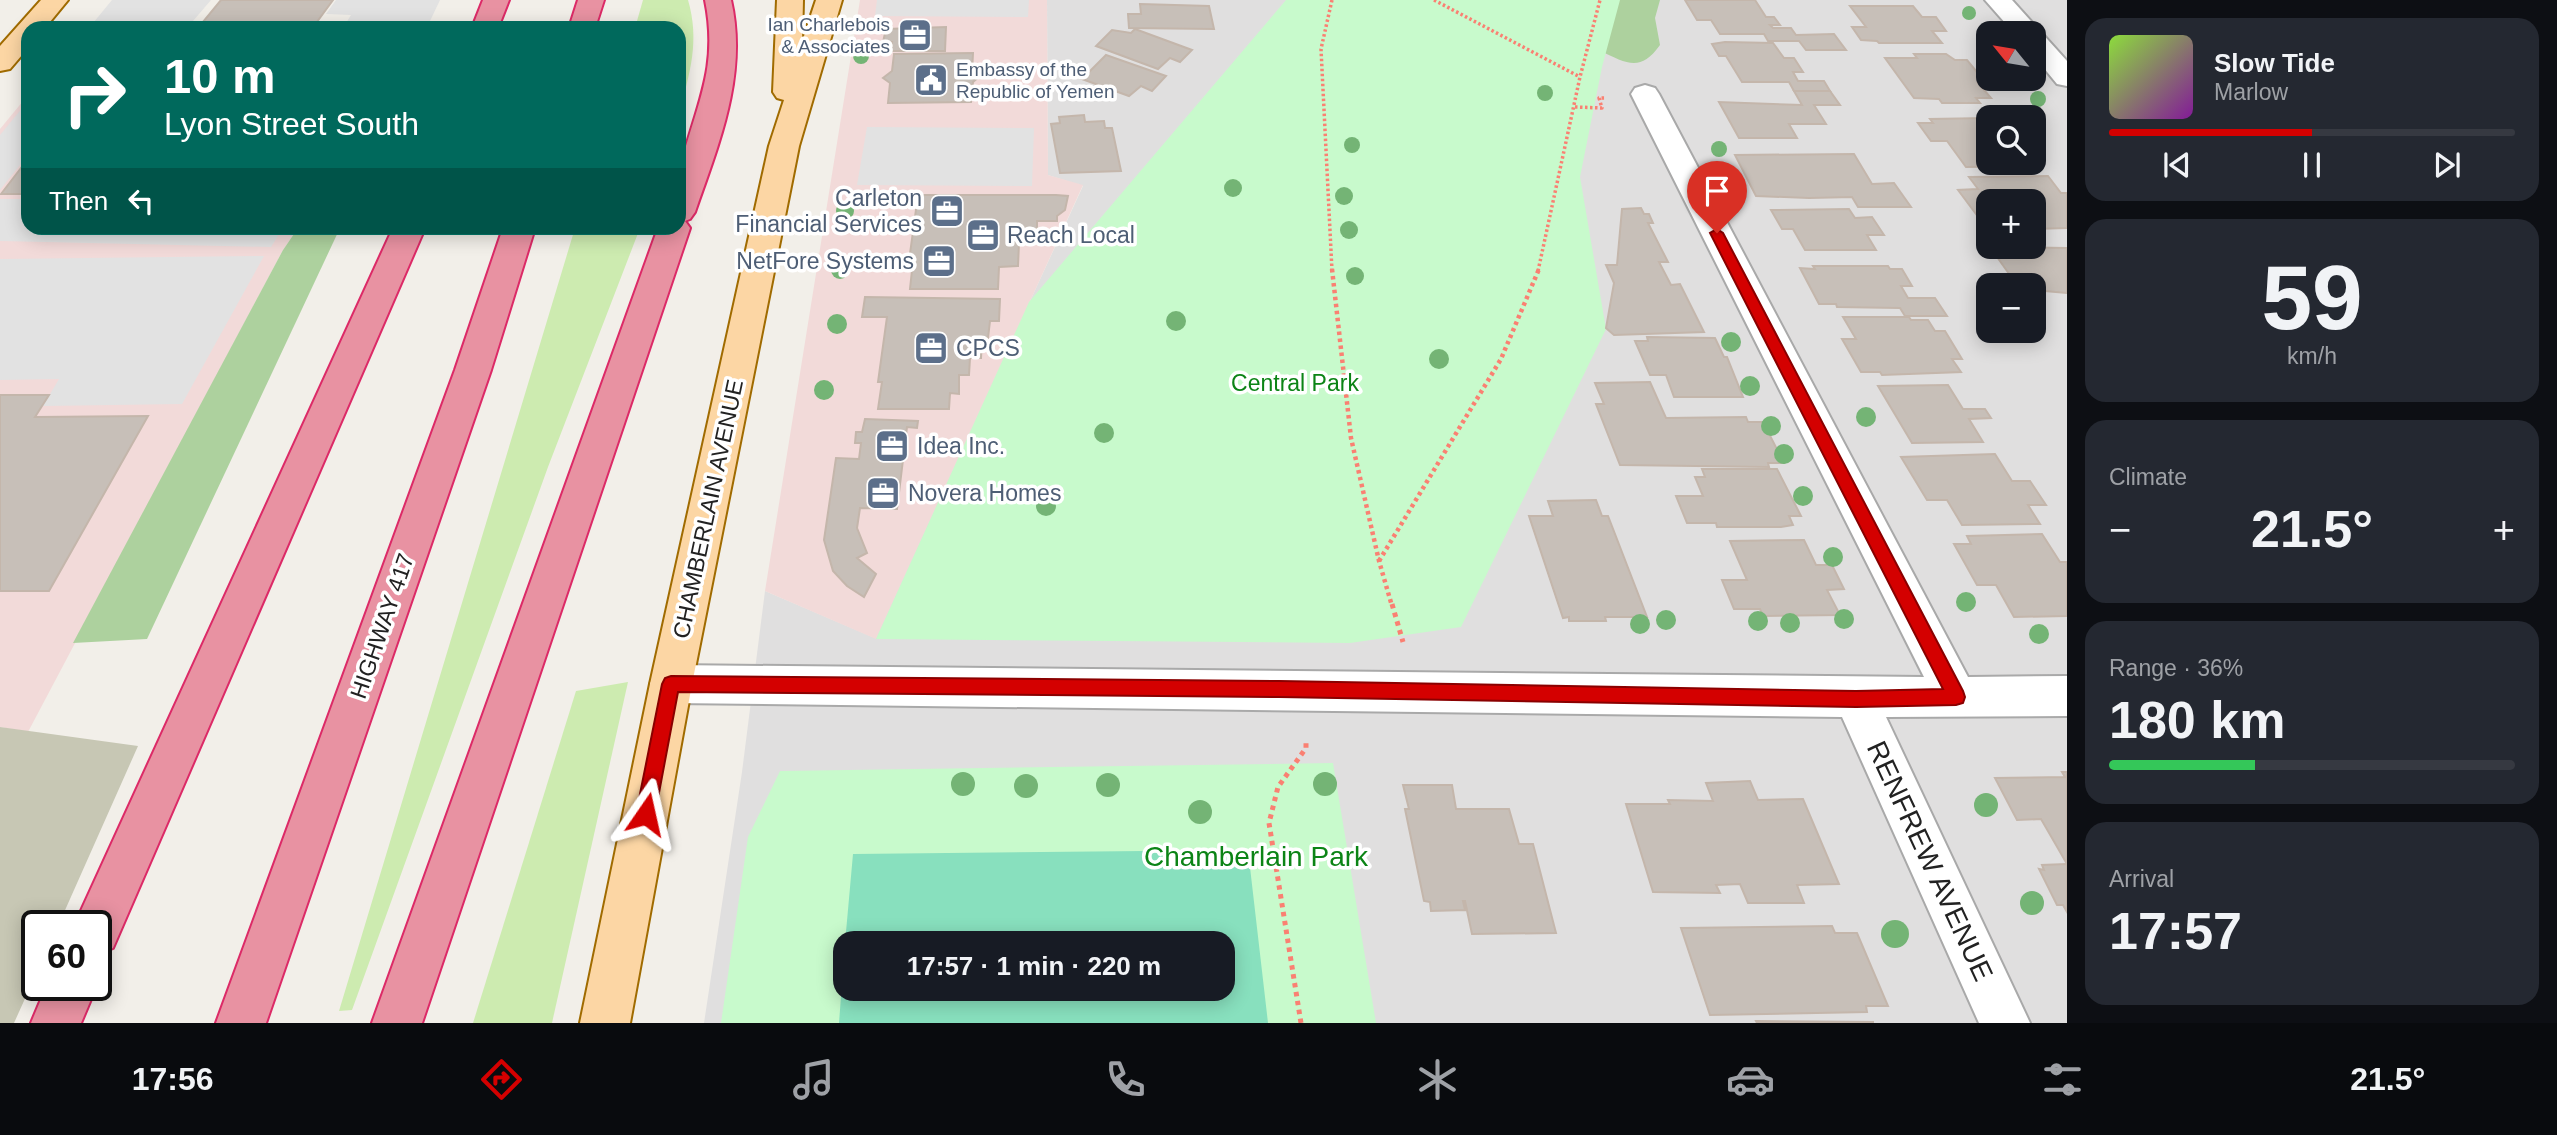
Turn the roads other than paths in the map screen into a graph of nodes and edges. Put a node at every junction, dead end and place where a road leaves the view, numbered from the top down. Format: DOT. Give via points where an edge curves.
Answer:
graph roads {
  1 [pos="55,0"];
  2 [pos="496,0"];
  3 [pos="591,0"];
  4 [pos="718,0"];
  5 [pos="790,0"];
  6 [pos="829,0"];
  7 [pos="1998,0"];
  8 [pos="36,21"];
  9 [pos="488,21"];
  10 [pos="584,21"];
  11 [pos="2017,21"];
  12 [pos="21,38"];
  13 [pos="2046,54"];
  14 [pos="0,63"];
  15 [pos="2067,78"];
  16 [pos="1645,94"];
  17 [pos="784,146"];
  18 [pos="686,192"];
  19 [pos="406,235"];
  20 [pos="517,235"];
  21 [pos="672,235"];
  22 [pos="671,684"];
  23 [pos="2067,696"];
  24 [pos="1956,697"];
  25 [pos="1856,699"];
  26 [pos="105,910"];
  27 [pos="65,1001"];
  28 [pos="56,1023"];
  29 [pos="241,1023"];
  30 [pos="397,1023"];
  31 [pos="605,1023"];
  32 [pos="2005,1023"];
  1 -- 8 [label="main road"];
  2 -- 9 [label="highway"];
  3 -- 10 [label="highway"];
  4 -- 18 [label="highway" via="723,14 722,69"];
  5 -- 17 [label="main road"];
  6 -- 17 [label="main road, CHAMBERLAIN AVENUE"];
  7 -- 11 [label="street"];
  12 -- 14 [label="main road"];
  13 -- 15 [label="street"];
  16 -- 24 [label="street"];
  17 -- 22 [label="main road, CHAMBERLAIN AVENUE"];
  19 -- 26 [label="highway"];
  20 -- 29 [label="highway, HIGHWAY 417"];
  21 -- 30 [label="highway"];
  22 -- 25 [label="street"];
  22 -- 31 [label="main road, CHAMBERLAIN AVENUE"];
  23 -- 24 [label="street"];
  24 -- 25 [label="street"];
  25 -- 32 [label="street, RENFREW AVENUE"];
  27 -- 28 [label="highway"];
}
